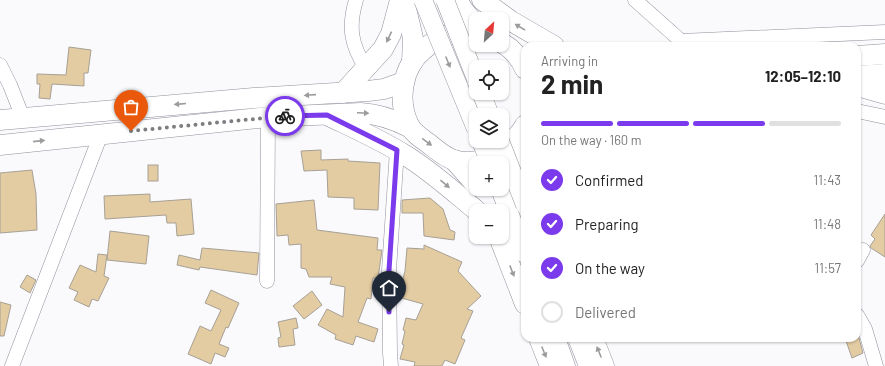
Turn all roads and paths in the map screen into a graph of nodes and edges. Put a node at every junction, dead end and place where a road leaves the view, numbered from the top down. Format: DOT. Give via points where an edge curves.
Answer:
graph roads {
  1 [pos="356,0"];
  2 [pos="400,0"];
  3 [pos="404,0"];
  4 [pos="423,0"];
  5 [pos="445,0"];
  6 [pos="458,0"];
  7 [pos="482,0"];
  8 [pos="635,0"];
  9 [pos="469,17"];
  10 [pos="885,32"];
  11 [pos="469,33"];
  12 [pos="547,42"];
  13 [pos="681,42"];
  14 [pos="700,42"];
  15 [pos="509,47"];
  16 [pos="885,54"];
  17 [pos="861,56"];
  18 [pos="469,61"];
  19 [pos="521,61"];
  20 [pos="412,63"];
  21 [pos="0,65"];
  22 [pos="366,68"];
  23 [pos="885,74"];
  24 [pos="861,76"];
  25 [pos="404,82"];
  26 [pos="861,87"];
  27 [pos="343,93"];
  28 [pos="885,94"];
  29 [pos="469,112"];
  30 [pos="861,112"];
  31 [pos="327,115"];
  32 [pos="885,116"];
  33 [pos="268,117"];
  34 [pos="23,118"];
  35 [pos="0,120"];
  36 [pos="409,126"];
  37 [pos="521,130"];
  38 [pos="101,134"];
  39 [pos="0,145"];
  40 [pos="503,148"];
  41 [pos="397,150"];
  42 [pos="454,160"];
  43 [pos="469,177"];
  44 [pos="521,195"];
  45 [pos="503,196"];
  46 [pos="469,204"];
  47 [pos="502,244"];
  48 [pos="521,245"];
  49 [pos="267,280"];
  50 [pos="521,294"];
  51 [pos="861,322"];
  52 [pos="541,342"];
  53 [pos="557,342"];
  54 [pos="579,342"];
  55 [pos="595,342"];
  56 [pos="12,366"];
  57 [pos="391,366"];
  58 [pos="550,366"];
  59 [pos="566,366"];
  60 [pos="588,366"];
  61 [pos="604,366"];
  62 [pos="876,366"];
  1 -- 22 [label="street" via="352,12 354,46"];
  2 -- 22 [label="highway, one-way" via="392,34"];
  3 -- 20 [label="highway" via="412,38"];
  4 -- 29 [label="main road, one-way, bridge"];
  5 -- 18 [label="main road, bridge"];
  6 -- 9 [label="highway"];
  12 -- 7 [label="highway, one-way"];
  8 -- 13 [label="street"];
  10 -- 14 [label="street"];
  11 -- 20 [label="highway" via="439,38 421,51"];
  15 -- 19 [label="highway"];
  16 -- 17 [label="highway"];
  20 -- 25 [label="highway"];
  21 -- 34 [label="street"];
  22 -- 27 [label="highway"];
  23 -- 24 [label="highway"];
  25 -- 27 [label="highway" via="384,89"];
  25 -- 36 [label="highway" via="402,105"];
  26 -- 28 [label="highway"];
  27 -- 34 [label="highway, one-way"];
  30 -- 32 [label="street"];
  31 -- 33 [label="highway"];
  31 -- 36 [label="highway, one-way" via="376,114"];
  31 -- 41 [label="highway"];
  33 -- 38 [label="highway"];
  33 -- 49 [label="street"];
  34 -- 35 [label="highway"];
  36 -- 42 [label="highway, one-way" via="440,153"];
  37 -- 42 [label="highway" via="498,153 488,158 466,162"];
  39 -- 38 [label="highway, one-way"];
  38 -- 56 [label="street"];
  40 -- 44 [label="main road, bridge"];
  41 -- 46 [label="highway, one-way" via="431,173"];
  41 -- 57 [label="street" via="389,270"];
  42 -- 43 [label="highway"];
  45 -- 48 [label="main road"];
  47 -- 50 [label="highway, one-way"];
  51 -- 62 [label="street"];
  52 -- 58 [label="highway, one-way"];
  53 -- 59 [label="main road"];
  54 -- 60 [label="main road"];
  61 -- 55 [label="highway, one-way"];
}
